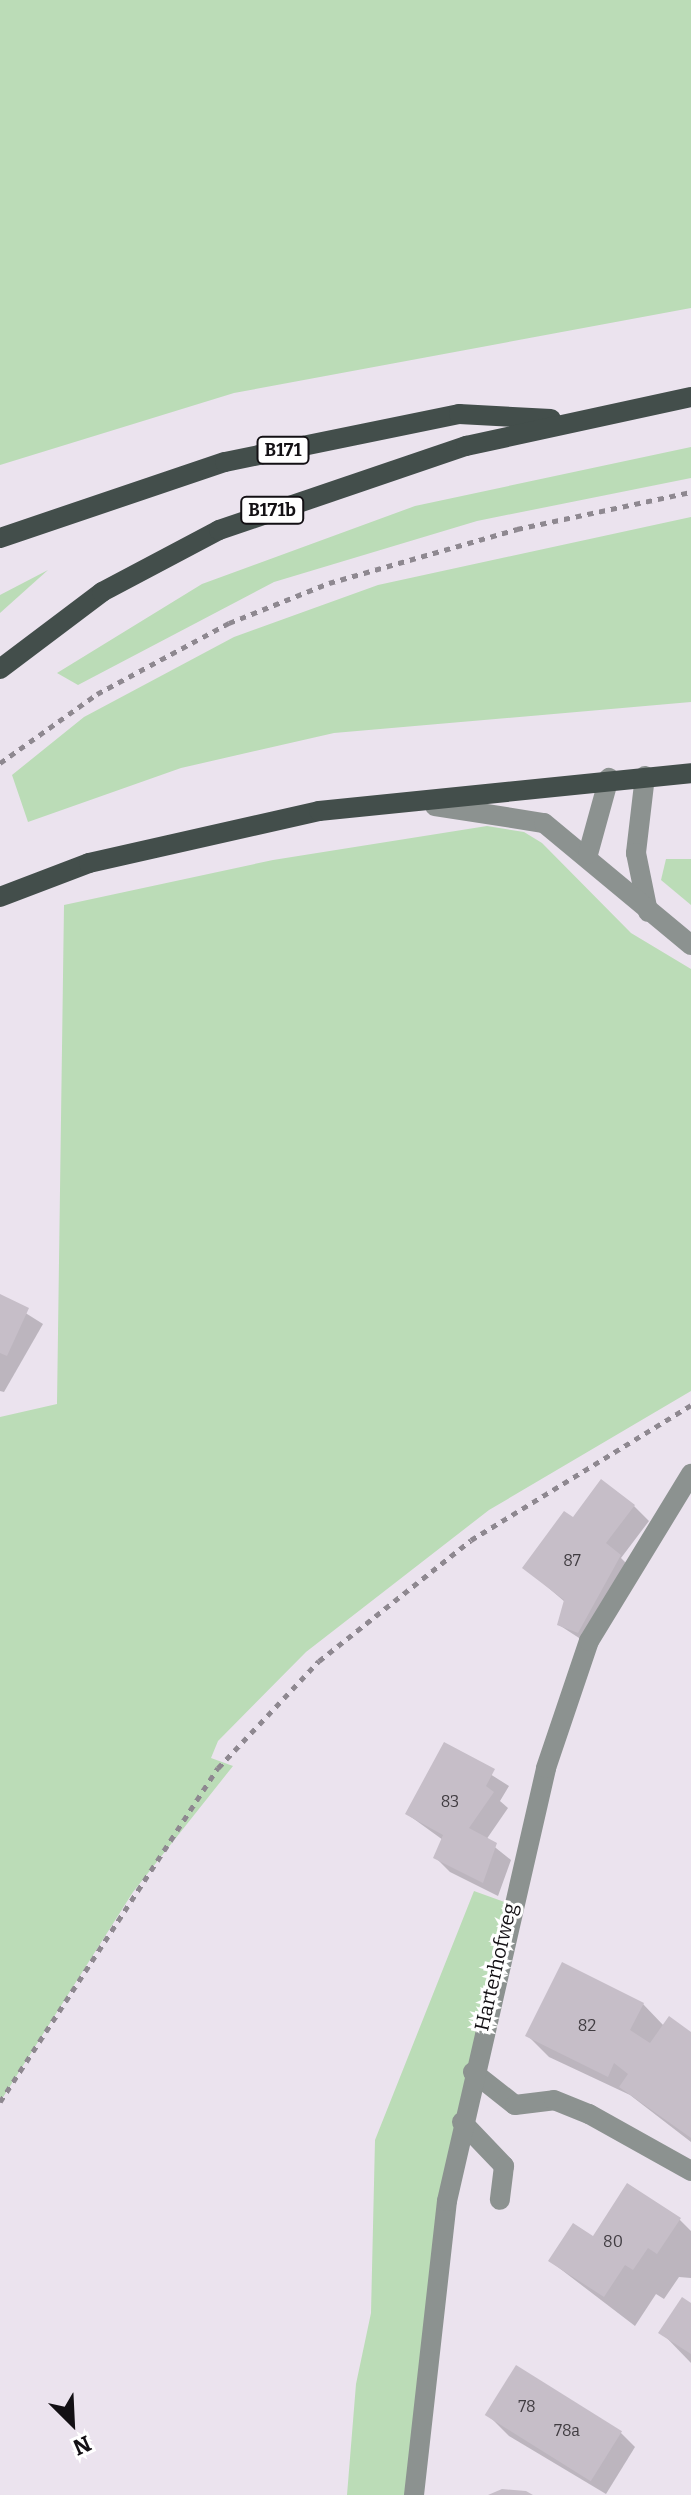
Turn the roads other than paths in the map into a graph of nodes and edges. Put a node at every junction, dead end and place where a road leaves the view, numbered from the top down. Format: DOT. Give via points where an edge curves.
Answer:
graph roads {
  1 [pos="691,397"];
  2 [pos="575,421"];
  3 [pos="0,538"];
  4 [pos="0,669"];
  5 [pos="691,773"];
  6 [pos="645,776"];
  7 [pos="609,778"];
  8 [pos="355,806"];
  9 [pos="588,854"];
  10 [pos="0,897"];
  11 [pos="650,916"];
  12 [pos="691,945"];
  13 [pos="691,1474"];
  14 [pos="473,2072"];
  15 [pos="462,2122"];
  16 [pos="691,2171"];
  17 [pos="500,2200"];
  18 [pos="414,2495"];
  1 -- 2 [label="main road, B171b"];
  2 -- 3 [label="main road, B171" via="459,414 183,473"];
  2 -- 4 [label="main road, B171b" via="331,487 219,530 102,592"];
  5 -- 6 [label="main road"];
  6 -- 7 [label="main road"];
  6 -- 11 [label="street" via="636,853"];
  7 -- 8 [label="main road"];
  7 -- 9 [label="street"];
  8 -- 9 [label="street" via="513,815 544,823"];
  8 -- 10 [label="main road" via="89,863"];
  9 -- 11 [label="street"];
  11 -- 12 [label="street"];
  13 -- 14 [label="street, Harterhofweg" via="589,1641 546,1768"];
  14 -- 15 [label="street, Harterhofweg"];
  14 -- 16 [label="street" via="515,2105 554,2100"];
  15 -- 17 [label="street" via="504,2166"];
  15 -- 18 [label="street, Harterhofweg"];
}
